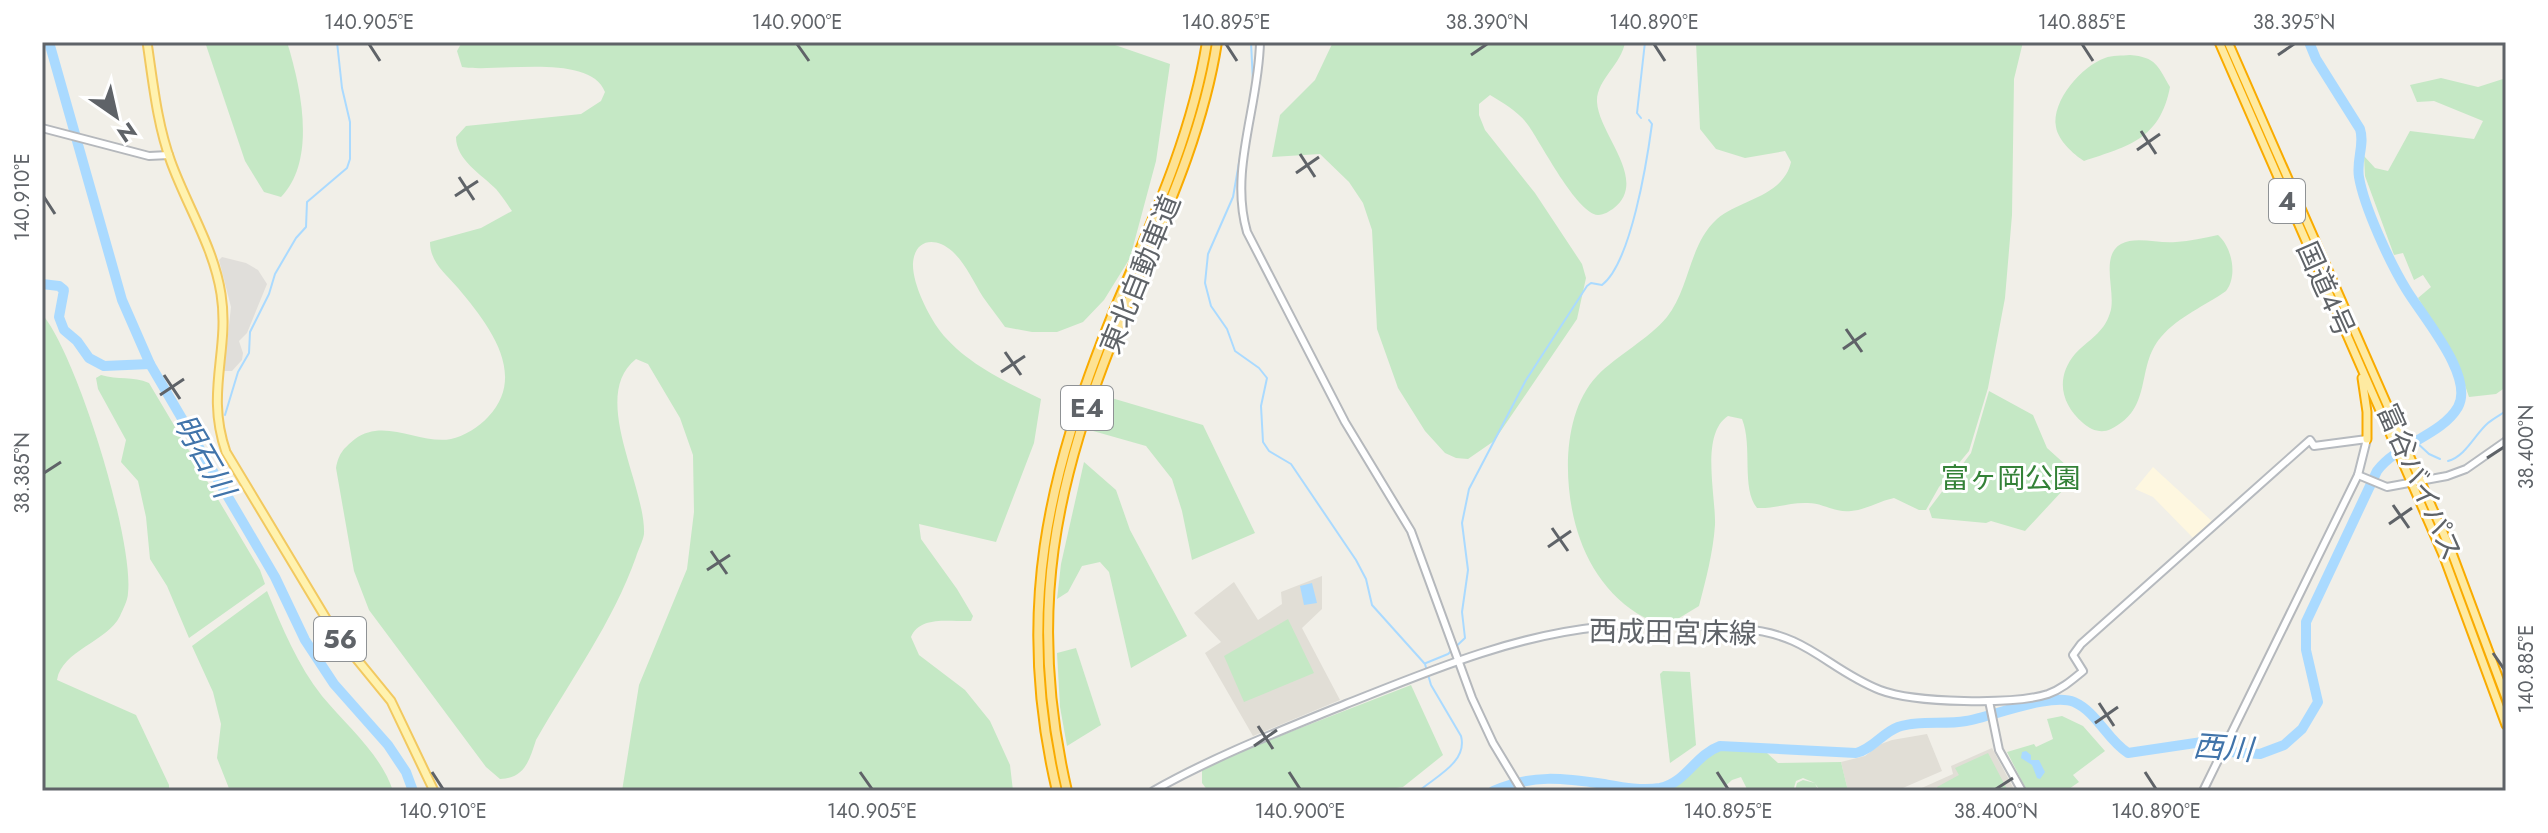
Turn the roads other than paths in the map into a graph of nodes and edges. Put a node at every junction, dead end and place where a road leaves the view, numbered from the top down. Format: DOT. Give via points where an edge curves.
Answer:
graph roads {
  1 [pos="147,42"];
  2 [pos="1207,42"];
  3 [pos="1217,42"];
  4 [pos="1260,42"];
  5 [pos="2219,42"];
  6 [pos="2228,42"];
  7 [pos="42,128"];
  8 [pos="169,155"];
  9 [pos="2362,359"];
  10 [pos="2367,439"];
  11 [pos="2506,441"];
  12 [pos="2361,476"];
  13 [pos="2421,481"];
  14 [pos="2411,483"];
  15 [pos="1458,661"];
  16 [pos="2506,698"];
  17 [pos="1989,704"];
  18 [pos="2506,725"];
  19 [pos="434,791"];
  20 [pos="1057,791"];
  21 [pos="1067,791"];
  22 [pos="1153,791"];
  23 [pos="1522,791"];
  24 [pos="2022,791"];
  25 [pos="2203,791"];
  1 -- 8 [label="main road, 56"];
  2 -- 20 [label="highway, 東北自動車道 / E4" via="1175,163 1085,384 1052,498 1040,576 1038,641"];
  3 -- 21 [label="highway, 東北自動車道 / E4" via="1194,137 1089,402 1061,499 1049,589 1048,658"];
  4 -- 15 [label="main road" via="1240,180 1247,232 1345,422 1411,531"];
  5 -- 9 [label="highway, 国道4号 / 4"];
  6 -- 9 [label="highway, 国道4号 / 4"];
  7 -- 8 [label="main road" via="149,156"];
  8 -- 19 [label="main road, 56" via="221,291 215,400 226,452 333,630 391,701"];
  9 -- 10 [label="highway"];
  9 -- 13 [label="highway, 富谷バイパス / 4"];
  9 -- 14 [label="highway, 富谷バイパス / 4"];
  10 -- 12 [label="main road"];
  10 -- 17 [label="main road, 西成田宮床線" via="2314,446 2310,440 2081,644 2073,655 2083,671 2046,695"];
  11 -- 13 [label="main road" via="2466,469"];
  12 -- 14 [label="main road" via="2380,486"];
  12 -- 25 [label="main road"];
  13 -- 14 [label="main road"];
  13 -- 16 [label="highway, 富谷バイパス / 4"];
  14 -- 18 [label="highway, 富谷バイパス / 4"];
  15 -- 17 [label="main road, 西成田宮床線" via="1598,627 1741,629 1796,641 1881,690"];
  15 -- 22 [label="main road, 西成田宮床線" via="1212,759"];
  15 -- 23 [label="main road" via="1482,721"];
  17 -- 24 [label="main road" via="2004,762"];
}
